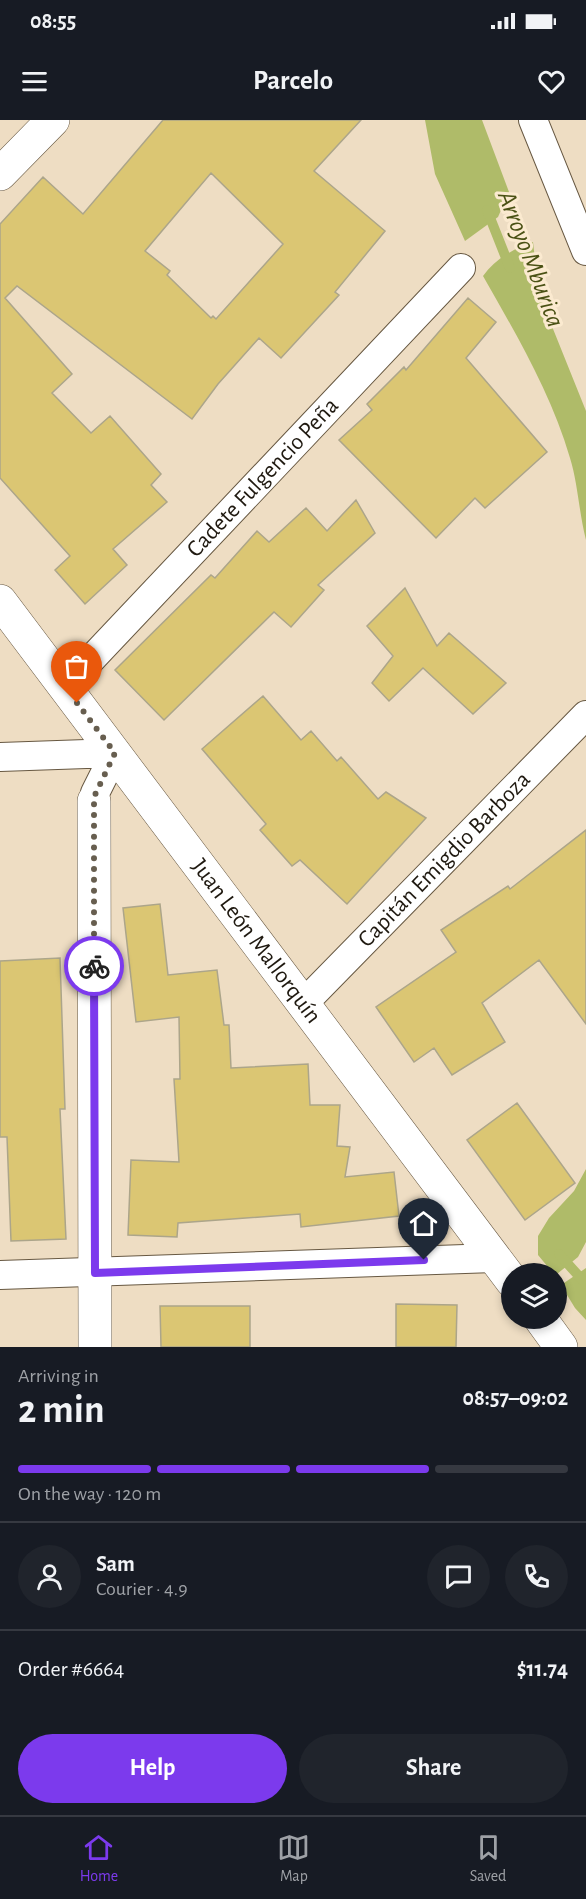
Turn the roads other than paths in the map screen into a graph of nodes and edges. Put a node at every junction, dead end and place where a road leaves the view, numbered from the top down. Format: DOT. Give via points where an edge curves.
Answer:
graph roads {
  1 [pos="53,120"];
  2 [pos="533,120"];
  3 [pos="0,174"];
  4 [pos="586,251"];
  5 [pos="461,268"];
  6 [pos="0,601"];
  7 [pos="65,687"];
  8 [pos="586,715"];
  9 [pos="115,753"];
  10 [pos="0,757"];
  11 [pos="94,801"];
  12 [pos="303,1004"];
  13 [pos="501,1266"];
  14 [pos="501,1269"];
  15 [pos="95,1273"];
  16 [pos="0,1275"];
  17 [pos="548,1329"];
  18 [pos="95,1347"];
  19 [pos="561,1347"];
  1 -- 3 [label="street"];
  2 -- 4 [label="street"];
  5 -- 7 [label="street, Cadete Fulgencio Peña"];
  6 -- 7 [label="street, Juan León Mallorquín"];
  7 -- 9 [label="street, Juan León Mallorquín"];
  8 -- 12 [label="street, Capitán Emigdio Barboza"];
  9 -- 10 [label="street"];
  9 -- 11 [label="street" via="94,793"];
  9 -- 12 [label="street, Juan León Mallorquín"];
  11 -- 15 [label="street"];
  12 -- 13 [label="street, Juan León Mallorquín"];
  14 -- 15 [label="street"];
  15 -- 16 [label="street"];
  15 -- 18 [label="street"];
  17 -- 19 [label="street"];
}
